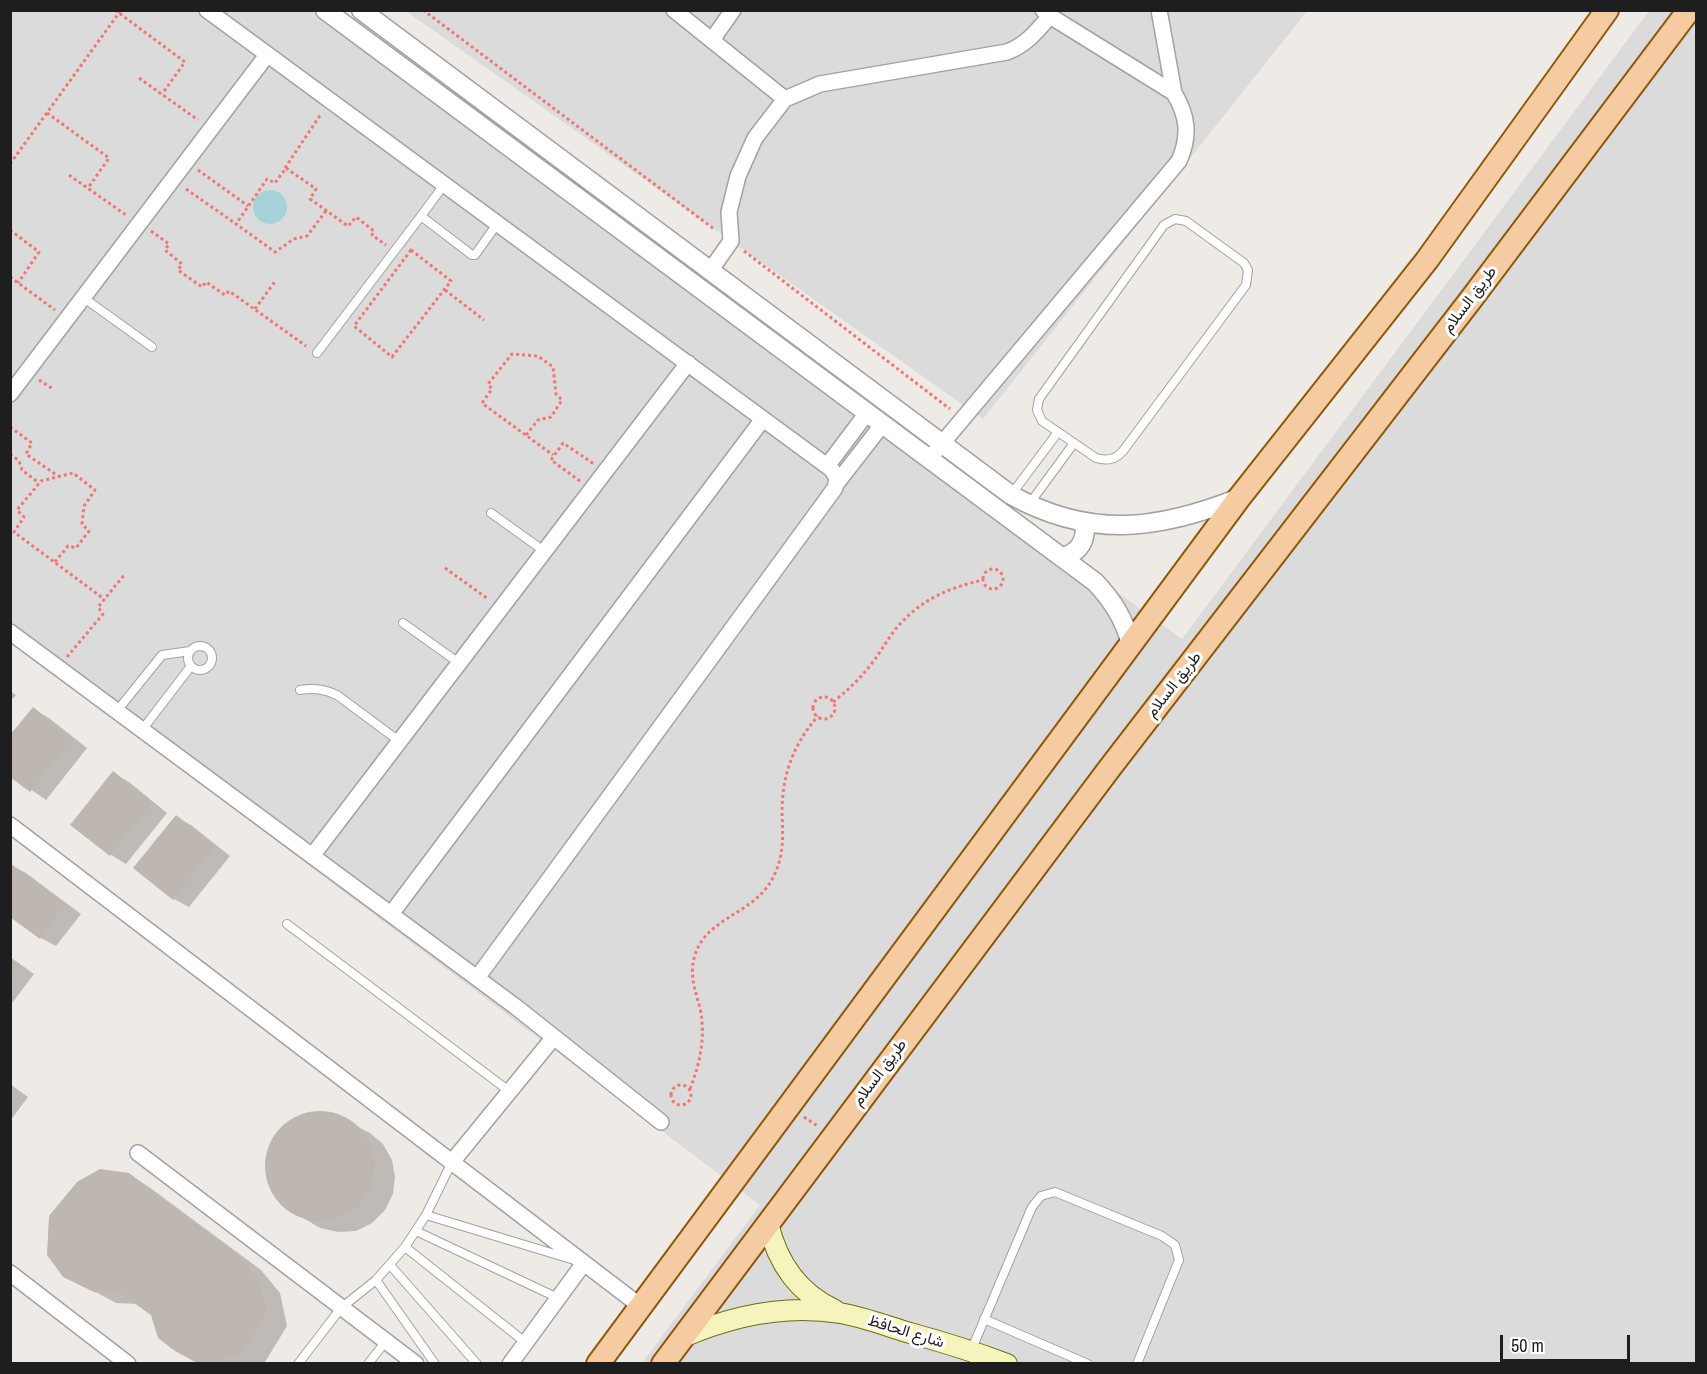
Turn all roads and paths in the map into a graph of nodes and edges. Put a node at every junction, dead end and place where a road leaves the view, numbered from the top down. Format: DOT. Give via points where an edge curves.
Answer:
graph roads {
  1 [pos="115,10"];
  2 [pos="207,10"];
  3 [pos="326,10"];
  4 [pos="361,10"];
  5 [pos="423,10"];
  6 [pos="674,10"];
  7 [pos="733,10"];
  8 [pos="1159,10"];
  9 [pos="1608,10"];
  10 [pos="1689,10"];
  11 [pos="120,12"];
  12 [pos="1047,13"];
  13 [pos="712,40"];
  14 [pos="267,55"];
  15 [pos="139,78"];
  16 [pos="1174,93"];
  17 [pos="162,94"];
  18 [pos="785,99"];
  19 [pos="330,101"];
  20 [pos="47,113"];
  21 [pos="211,130"];
  22 [pos="186,162"];
  23 [pos="10,164"];
  24 [pos="285,168"];
  25 [pos="69,175"];
  26 [pos="173,180"];
  27 [pos="444,185"];
  28 [pos="88,188"];
  29 [pos="248,206"];
  30 [pos="326,211"];
  31 [pos="421,216"];
  32 [pos="140,224"];
  33 [pos="236,224"];
  34 [pos="497,224"];
  35 [pos="10,230"];
  36 [pos="731,241"];
  37 [pos="394,251"];
  38 [pos="404,259"];
  39 [pos="710,271"];
  40 [pos="10,277"];
  41 [pos="276,280"];
  42 [pos="18,283"];
  43 [pos="445,290"];
  44 [pos="84,298"];
  45 [pos="255,309"];
  46 [pos="68,319"];
  47 [pos="484,320"];
  48 [pos="153,346"];
  49 [pos="317,353"];
  50 [pos="688,363"];
  51 [pos="10,394"];
  52 [pos="867,413"];
  53 [pos="764,419"];
  54 [pos="963,419"];
  55 [pos="882,425"];
  56 [pos="10,428"];
  57 [pos="1058,432"];
  58 [pos="526,435"];
  59 [pos="1074,443"];
  60 [pos="941,444"];
  61 [pos="10,454"];
  62 [pos="553,455"];
  63 [pos="30,457"];
  64 [pos="929,459"];
  65 [pos="827,466"];
  66 [pos="21,467"];
  67 [pos="605,472"];
  68 [pos="59,477"];
  69 [pos="39,483"];
  70 [pos="837,483"];
  71 [pos="592,489"];
  72 [pos="1011,495"];
  73 [pos="1239,498"];
  74 [pos="1029,505"];
  75 [pos="491,513"];
  76 [pos="1084,523"];
  77 [pos="544,551"];
  78 [pos="1063,557"];
  79 [pos="55,562"];
  80 [pos="445,568"];
  81 [pos="125,574"];
  82 [pos="983,580"];
  83 [pos="104,599"];
  84 [pos="501,608"];
  85 [pos="403,623"];
  86 [pos="10,632"];
  87 [pos="1131,644"];
  88 [pos="190,651"];
  89 [pos="459,663"];
  90 [pos="191,666"];
  91 [pos="58,668"];
  92 [pos="300,690"];
  93 [pos="833,702"];
  94 [pos="117,711"];
  95 [pos="818,716"];
  96 [pos="142,730"];
  97 [pos="399,741"];
  98 [pos="10,825"];
  99 [pos="312,856"];
  100 [pos="391,914"];
  101 [pos="286,924"];
  102 [pos="477,978"];
  103 [pos="554,1037"];
  104 [pos="690,1089"];
  105 [pos="509,1091"];
  106 [pos="804,1116"];
  107 [pos="661,1122"];
  108 [pos="833,1136"];
  109 [pos="138,1153"];
  110 [pos="452,1162"];
  111 [pos="426,1215"];
  112 [pos="768,1223"];
  113 [pos="416,1231"];
  114 [pos="405,1247"];
  115 [pos="584,1263"];
  116 [pos="390,1265"];
  117 [pos="10,1273"];
  118 [pos="376,1280"];
  119 [pos="558,1298"];
  120 [pos="639,1305"];
  121 [pos="341,1308"];
  122 [pos="840,1313"];
  123 [pos="984,1319"];
  124 [pos="683,1336"];
  125 [pos="386,1341"];
  126 [pos="525,1342"];
  127 [pos="971,1351"];
  128 [pos="128,1364"];
  129 [pos="298,1364"];
  130 [pos="368,1364"];
  131 [pos="416,1364"];
  132 [pos="435,1364"];
  133 [pos="477,1364"];
  134 [pos="510,1364"];
  135 [pos="598,1364"];
  136 [pos="663,1364"];
  137 [pos="1007,1364"];
  138 [pos="1088,1364"];
  139 [pos="1137,1364"];
  1 -- 11 [label="path"];
  2 -- 14 [label="street"];
  3 -- 52 [label="street"];
  4 -- 39 [label="street"];
  5 -- 36 [label="path"];
  6 -- 13 [label="street"];
  7 -- 13 [label="street"];
  8 -- 16 [label="street"];
  9 -- 73 [label="main road" via="1427,260"];
  10 -- 108 [label="main road, طريق السلام"];
  11 -- 17 [label="path" via="185,62"];
  11 -- 20 [label="path"];
  12 -- 16 [label="street"];
  12 -- 18 [label="street" via="1028,41 1007,52 820,84"];
  13 -- 18 [label="street"];
  14 -- 19 [label="street"];
  14 -- 21 [label="street"];
  15 -- 17 [label="path"];
  16 -- 54 [label="street" via="1186,119 1185,147 1179,161"];
  17 -- 21 [label="path"];
  18 -- 36 [label="street" via="755,138 738,176 729,213"];
  19 -- 24 [label="path"];
  19 -- 27 [label="street"];
  20 -- 23 [label="path"];
  20 -- 28 [label="path" via="109,158"];
  21 -- 22 [label="street"];
  22 -- 26 [label="street"];
  22 -- 29 [label="path"];
  24 -- 29 [label="path" via="275,183 267,180"];
  24 -- 30 [label="path" via="316,189 310,199"];
  25 -- 28 [label="path"];
  26 -- 32 [label="street"];
  26 -- 33 [label="path"];
  27 -- 31 [label="lane"];
  27 -- 34 [label="street"];
  28 -- 32 [label="path"];
  29 -- 33 [label="path"];
  30 -- 33 [label="path" via="307,236 294,238 275,252"];
  30 -- 37 [label="path" via="348,226 356,217"];
  31 -- 34 [label="lane" via="474,256"];
  31 -- 37 [label="lane"];
  32 -- 44 [label="street"];
  32 -- 45 [label="path" via="169,244 165,250 182,264 178,270 202,288 207,282"];
  34 -- 50 [label="street"];
  35 -- 42 [label="path" via="39,252"];
  36 -- 39 [label="street"];
  36 -- 54 [label="path"];
  37 -- 38 [label="path"];
  37 -- 49 [label="lane"];
  38 -- 43 [label="path" via="413,250 451,280"];
  38 -- 43 [label="path" via="354,325 355,329 394,356"];
  39 -- 60 [label="street"];
  40 -- 42 [label="path"];
  41 -- 45 [label="path"];
  42 -- 46 [label="path"];
  43 -- 47 [label="path"];
  44 -- 46 [label="street"];
  44 -- 48 [label="lane"];
  45 -- 49 [label="path"];
  46 -- 51 [label="street"];
  50 -- 53 [label="street"];
  50 -- 67 [label="street"];
  52 -- 55 [label="street"];
  52 -- 65 [label="street"];
  53 -- 65 [label="street"];
  53 -- 100 [label="street"];
  54 -- 60 [label="street"];
  55 -- 64 [label="street"];
  55 -- 70 [label="street"];
  56 -- 63 [label="path" via="32,443 26,454"];
  57 -- 59 [label="lane"];
  57 -- 59 [label="lane" via="1038,416 1039,399 1164,225 1174,219 1186,221 1244,263 1246,285 1123,451 1114,459 1102,460"];
  57 -- 72 [label="lane"];
  58 -- 58 [label="path" via="538,420 551,417 562,400 556,394 553,367 538,356 512,354 488,384 492,389 482,403"];
  58 -- 62 [label="path"];
  59 -- 74 [label="lane"];
  60 -- 64 [label="street"];
  60 -- 72 [label="street"];
  61 -- 66 [label="path" via="20,461"];
  62 -- 67 [label="path" via="564,442"];
  62 -- 71 [label="path" via="551,460"];
  63 -- 66 [label="path"];
  63 -- 68 [label="path"];
  64 -- 78 [label="street"];
  65 -- 70 [label="street" via="836,474"];
  66 -- 69 [label="path"];
  67 -- 71 [label="street"];
  68 -- 69 [label="path"];
  68 -- 79 [label="path" via="73,473 95,491 84,507 82,524 88,532 76,548 68,546"];
  69 -- 79 [label="path" via="17,510 24,517 14,532"];
  70 -- 102 [label="street"];
  71 -- 77 [label="street"];
  72 -- 74 [label="street"];
  73 -- 76 [label="street" via="1195,514 1148,524"];
  73 -- 87 [label="main road"];
  74 -- 76 [label="street"];
  75 -- 77 [label="lane"];
  76 -- 78 [label="street" via="1082,545"];
  77 -- 84 [label="street"];
  78 -- 87 [label="street" via="1108,595 1119,610"];
  79 -- 83 [label="path"];
  80 -- 84 [label="path"];
  81 -- 83 [label="path"];
  82 -- 82 [label="path" via="987,587 1000,587 1003,573 990,568"];
  82 -- 93 [label="path" via="960,585 920,606 902,621 861,676"];
  83 -- 91 [label="path" via="98,607 103,614"];
  84 -- 89 [label="street"];
  85 -- 89 [label="lane"];
  86 -- 91 [label="street"];
  87 -- 120 [label="main road"];
  88 -- 90 [label="lane"];
  88 -- 90 [label="lane" via="203,646 210,651 212,660 203,670"];
  88 -- 94 [label="lane" via="162,655"];
  89 -- 97 [label="street"];
  90 -- 96 [label="lane"];
  91 -- 94 [label="street"];
  92 -- 97 [label="lane" via="312,688 337,695"];
  93 -- 95 [label="path" via="833,714 828,718"];
  93 -- 95 [label="path" via="827,697 815,702 813,709"];
  94 -- 96 [label="street"];
  95 -- 104 [label="path" via="789,763 783,799 782,853 776,873 749,906 715,926 694,955 692,973 703,1030 698,1070"];
  96 -- 99 [label="street"];
  97 -- 99 [label="street"];
  98 -- 110 [label="street"];
  99 -- 100 [label="street"];
  100 -- 102 [label="street"];
  101 -- 105 [label="lane"];
  102 -- 103 [label="street"];
  103 -- 105 [label="street"];
  103 -- 107 [label="street"];
  104 -- 104 [label="path" via="676,1086 671,1091 675,1104 686,1105"];
  105 -- 110 [label="street"];
  106 -- 108 [label="path"];
  108 -- 112 [label="main road, طريق السلام"];
  109 -- 121 [label="street"];
  110 -- 111 [label="lane"];
  110 -- 115 [label="street"];
  111 -- 113 [label="lane"];
  111 -- 115 [label="lane"];
  112 -- 122 [label="main road, شارع الحافظ" via="788,1272 811,1296"];
  112 -- 124 [label="main road, طريق السلام"];
  113 -- 114 [label="lane"];
  113 -- 119 [label="lane"];
  114 -- 116 [label="lane"];
  114 -- 126 [label="lane"];
  115 -- 119 [label="street"];
  115 -- 120 [label="street"];
  116 -- 118 [label="lane"];
  116 -- 133 [label="lane"];
  117 -- 128 [label="street"];
  118 -- 121 [label="lane"];
  118 -- 132 [label="lane"];
  119 -- 126 [label="street"];
  120 -- 135 [label="main road"];
  121 -- 125 [label="street"];
  121 -- 129 [label="lane"];
  122 -- 124 [label="main road, شارع الحافظ" via="796,1310 752,1314"];
  122 -- 127 [label="main road, شارع الحافظ"];
  123 -- 127 [label="lane"];
  123 -- 138 [label="lane"];
  123 -- 139 [label="lane" via="1035,1200 1055,1192 1175,1245 1179,1260"];
  124 -- 136 [label="main road, طريق السلام"];
  125 -- 130 [label="lane"];
  125 -- 131 [label="street"];
  126 -- 134 [label="street"];
  127 -- 137 [label="main road, شارع الحافظ"];
}
